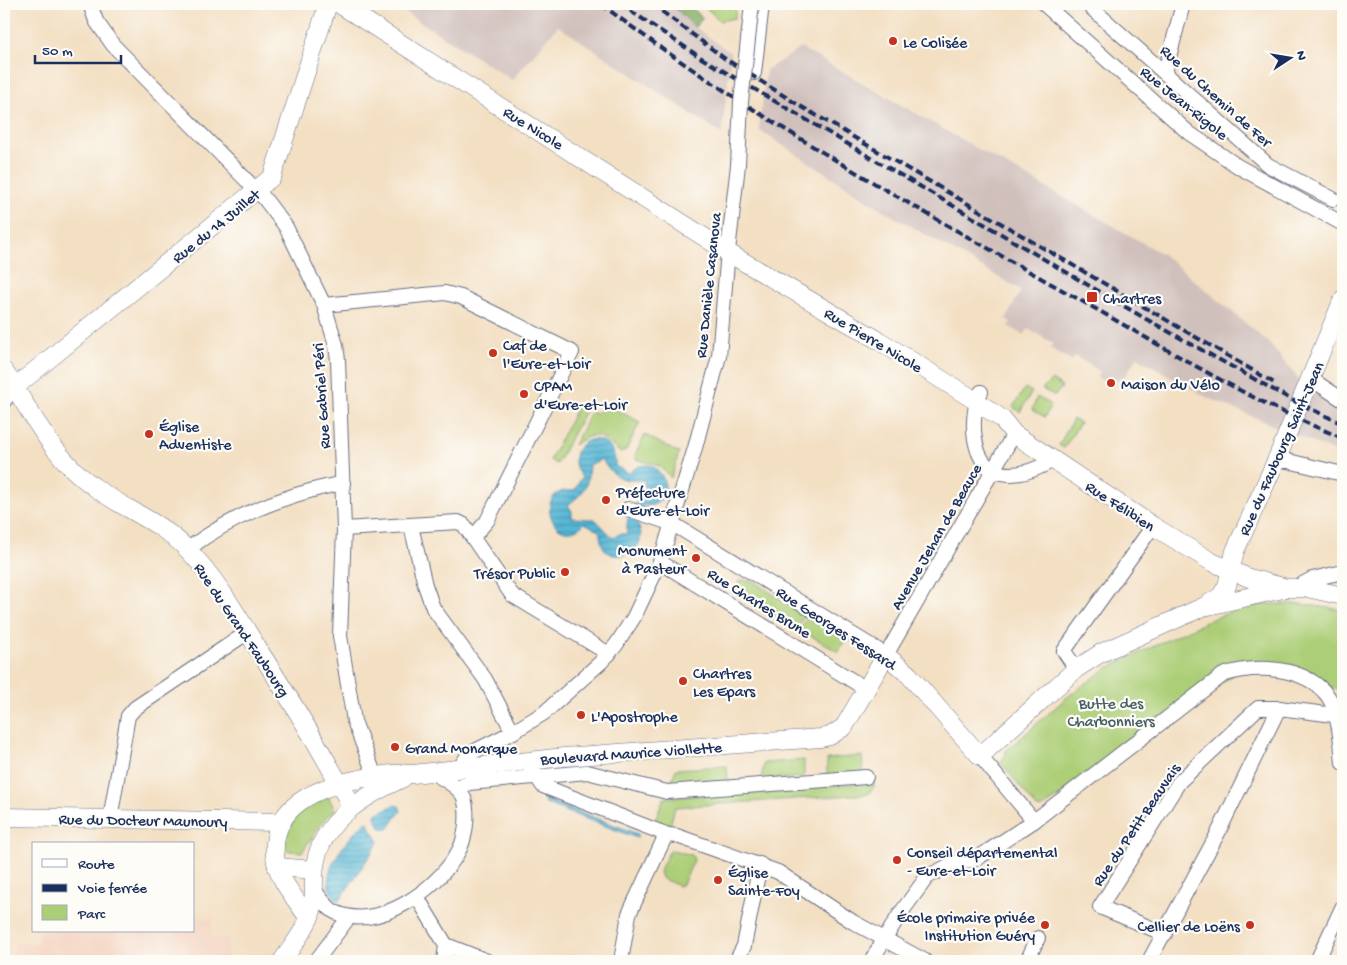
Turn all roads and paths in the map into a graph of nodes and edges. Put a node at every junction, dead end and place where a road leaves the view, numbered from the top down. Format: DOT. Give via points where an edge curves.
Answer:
graph roads {
  1 [pos="90,4"];
  2 [pos="328,4"];
  3 [pos="339,4"];
  4 [pos="752,4"];
  5 [pos="762,4"];
  6 [pos="1044,4"];
  7 [pos="1087,4"];
  8 [pos="1183,4"];
  9 [pos="1165,72"];
  10 [pos="738,165"];
  11 [pos="259,190"];
  12 [pos="1333,198"];
  13 [pos="1343,224"];
  14 [pos="728,251"];
  15 [pos="1343,299"];
  16 [pos="324,305"];
  17 [pos="4,371"];
  18 [pos="1311,379"];
  19 [pos="16,387"];
  20 [pos="979,397"];
  21 [pos="1343,400"];
  22 [pos="4,401"];
  23 [pos="1014,434"];
  24 [pos="1053,460"];
  25 [pos="1276,461"];
  26 [pos="993,470"];
  27 [pos="1343,474"];
  28 [pos="343,483"];
  29 [pos="632,511"];
  30 [pos="673,524"];
  31 [pos="411,526"];
  32 [pos="344,529"];
  33 [pos="1148,533"];
  34 [pos="473,536"];
  35 [pos="188,549"];
  36 [pos="660,562"];
  37 [pos="1231,571"];
  38 [pos="1343,572"];
  39 [pos="1291,588"];
  40 [pos="1343,596"];
  41 [pos="1205,606"];
  42 [pos="248,632"];
  43 [pos="609,654"];
  44 [pos="886,655"];
  45 [pos="1076,669"];
  46 [pos="866,689"];
  47 [pos="1279,708"];
  48 [pos="1334,714"];
  49 [pos="513,732"];
  50 [pos="980,756"];
  51 [pos="1343,763"];
  52 [pos="460,767"];
  53 [pos="530,768"];
  54 [pos="432,772"];
  55 [pos="413,774"];
  56 [pos="375,776"];
  57 [pos="866,777"];
  58 [pos="339,783"];
  59 [pos="457,788"];
  60 [pos="351,806"];
  61 [pos="4,817"];
  62 [pos="110,819"];
  63 [pos="1034,821"];
  64 [pos="282,822"];
  65 [pos="668,835"];
  66 [pos="760,864"];
  67 [pos="277,867"];
  68 [pos="314,870"];
  69 [pos="314,890"];
  70 [pos="417,897"];
  71 [pos="1343,910"];
  72 [pos="349,916"];
  73 [pos="309,919"];
  74 [pos="1165,934"];
  75 [pos="1038,938"];
  76 [pos="885,940"];
  77 [pos="446,945"];
  78 [pos="282,961"];
  79 [pos="316,961"];
  80 [pos="444,961"];
  81 [pos="487,961"];
  82 [pos="621,961"];
  83 [pos="736,961"];
  84 [pos="871,961"];
  85 [pos="925,961"];
  86 [pos="1027,961"];
  87 [pos="1149,961"];
  88 [pos="1317,961"];
  1 -- 11 [label="street, Rue Gabriel Péri" via="96,21 114,45"];
  2 -- 11 [label="main road, Rue du 14 Juillet" via="276,170"];
  3 -- 14 [label="main road, Rue Nicole"];
  4 -- 10 [label="street, Rue Danièle Casanova, bridge"];
  5 -- 10 [label="street, Rue Danièle Casanova, bridge"];
  6 -- 13 [label="street, Rue Jean-Rigole" via="1189,133 1239,167"];
  7 -- 9 [label="street, Rue du Chemin de Fer"];
  8 -- 9 [label="street"];
  9 -- 12 [label="street, Rue du Chemin de Fer" via="1268,165"];
  10 -- 14 [label="street, Rue Danièle Casanova"];
  11 -- 16 [label="street, Rue Gabriel Péri" via="286,228"];
  11 -- 19 [label="main road, Rue du 14 Juillet"];
  14 -- 20 [label="main road, Rue Pierre Nicole" via="766,276"];
  14 -- 30 [label="street, Rue Danièle Casanova" via="719,356"];
  15 -- 18 [label="main road, Rue du Faubourg Saint-Jean"];
  16 -- 28 [label="street, Rue Gabriel Péri" via="336,345"];
  16 -- 34 [label="street" via="445,293 461,297 572,352 487,521"];
  17 -- 19 [label="main road, Rue du Grand Faubourg"];
  18 -- 21 [label="street"];
  18 -- 25 [label="main road, Rue du Faubourg Saint-Jean"];
  19 -- 22 [label="street"];
  19 -- 35 [label="main road, Rue du Grand Faubourg" via="61,458 93,486 166,530"];
  20 -- 23 [label="main road, Rue Pierre Nicole"];
  20 -- 26 [label="street" via="974,434 985,461"];
  23 -- 24 [label="main road, Rue Félibien"];
  23 -- 26 [label="street, Avenue Jehan de Beauce"];
  24 -- 26 [label="street" via="1030,472 1001,473"];
  24 -- 37 [label="main road, Rue Félibien" via="1153,526"];
  25 -- 27 [label="street"];
  25 -- 37 [label="main road, Rue du Faubourg Saint-Jean" via="1235,551"];
  26 -- 44 [label="street, Avenue Jehan de Beauce"];
  28 -- 32 [label="street, Rue Gabriel Péri"];
  28 -- 35 [label="street" via="286,497 260,508"];
  29 -- 30 [label="street, Rue Georges Fessard"];
  30 -- 36 [label="street, Rue Danièle Casanova"];
  30 -- 44 [label="street, Rue Georges Fessard"];
  31 -- 32 [label="street"];
  31 -- 34 [label="street" via="458,522"];
  31 -- 49 [label="street" via="433,608 485,679"];
  32 -- 56 [label="street, Rue Gabriel Péri" via="342,652 354,721"];
  33 -- 45 [label="street" via="1064,651"];
  34 -- 43 [label="street" via="512,595"];
  35 -- 42 [label="main road, Rue du Grand Faubourg" via="219,587"];
  36 -- 43 [label="street, Rue Danièle Casanova" via="634,617"];
  36 -- 46 [label="street, Rue Charles Brune"];
  37 -- 39 [label="main road, Rue Félibien"];
  37 -- 41 [label="main road, Rue du Faubourg Saint-Jean" via="1221,596"];
  38 -- 39 [label="street"];
  39 -- 40 [label="main road"];
  39 -- 41 [label="main road"];
  41 -- 45 [label="main road" via="1101,653"];
  42 -- 58 [label="main road, Rue du Grand Faubourg"];
  42 -- 62 [label="street" via="135,708 128,716"];
  43 -- 49 [label="street, Rue Danièle Casanova" via="544,713"];
  44 -- 46 [label="main road"];
  44 -- 50 [label="main road, Rue Georges Fessard" via="909,675"];
  45 -- 50 [label="main road"];
  46 -- 53 [label="main road, Boulevard Maurice Viollette" via="844,727 830,736"];
  47 -- 48 [label="street"];
  47 -- 74 [label="street"];
  47 -- 74 [label="street, Rue du Petit Beauvais" via="1258,708 1179,782 1100,907"];
  48 -- 51 [label="street"];
  48 -- 63 [label="street" via="1327,694 1288,671 1239,669 1223,675"];
  49 -- 52 [label="street, Rue Danièle Casanova" via="469,754"];
  50 -- 63 [label="street"];
  52 -- 53 [label="main road, Boulevard Maurice Viollette"];
  52 -- 54 [label="main road, Boulevard Maurice Viollette"];
  53 -- 57 [label="street" via="587,772 667,792"];
  53 -- 59 [label="street"];
  53 -- 65 [label="street" via="542,786"];
  54 -- 55 [label="main road, Boulevard Maurice Viollette"];
  54 -- 59 [label="street"];
  55 -- 56 [label="main road"];
  55 -- 60 [label="main road" via="374,791"];
  56 -- 58 [label="main road"];
  58 -- 60 [label="main road, Rue du Grand Faubourg"];
  58 -- 64 [label="main road" via="304,798 291,807"];
  59 -- 70 [label="street" via="464,797 466,823 458,853 441,876"];
  60 -- 68 [label="main road" via="326,836"];
  61 -- 62 [label="main road, Rue du Docteur Maunoury"];
  62 -- 64 [label="main road, Rue du Docteur Maunoury"];
  63 -- 76 [label="street" via="976,859 954,863 927,877"];
  64 -- 67 [label="main road" via="275,848"];
  65 -- 66 [label="street"];
  65 -- 82 [label="street" via="629,914"];
  66 -- 76 [label="street" via="778,872"];
  66 -- 83 [label="street" via="744,946"];
  67 -- 68 [label="main road"];
  67 -- 73 [label="main road"];
  68 -- 69 [label="main road"];
  69 -- 72 [label="street" via="334,912"];
  69 -- 73 [label="main road"];
  70 -- 72 [label="street" via="384,913"];
  70 -- 77 [label="street"];
  71 -- 88 [label="street"];
  72 -- 79 [label="street"];
  73 -- 78 [label="main road"];
  74 -- 87 [label="street"];
  75 -- 86 [label="street"];
  76 -- 84 [label="street"];
  76 -- 85 [label="street"];
  77 -- 80 [label="street"];
  77 -- 81 [label="street"];
}
